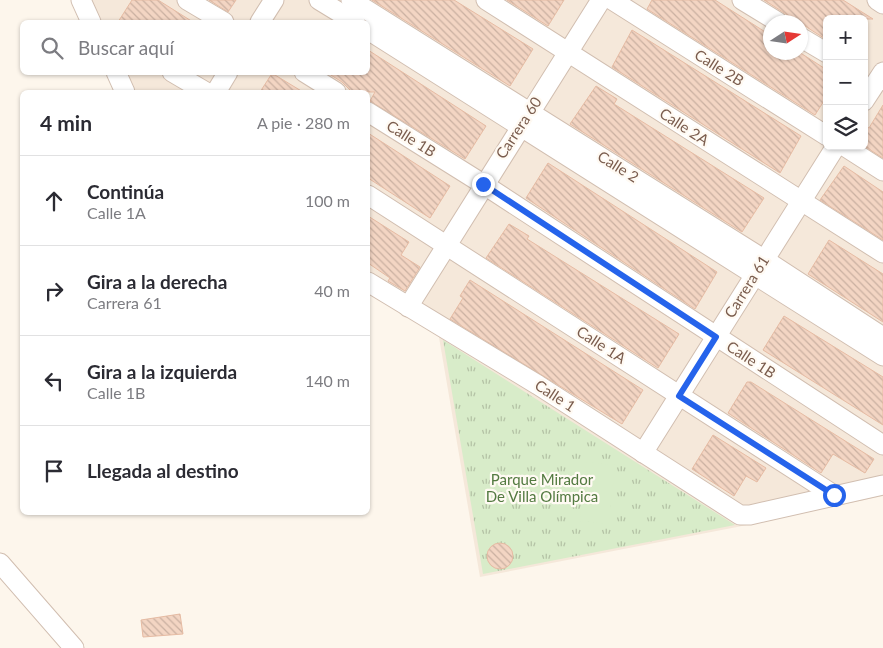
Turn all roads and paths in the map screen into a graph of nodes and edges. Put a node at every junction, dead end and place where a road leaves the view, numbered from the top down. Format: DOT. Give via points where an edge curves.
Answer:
graph roads {
  1 [pos="81,0"];
  2 [pos="188,0"];
  3 [pos="274,0"];
  4 [pos="319,0"];
  5 [pos="352,0"];
  6 [pos="486,0"];
  7 [pos="601,0"];
  8 [pos="612,0"];
  9 [pos="742,0"];
  10 [pos="877,0"];
  11 [pos="883,4"];
  12 [pos="767,15"];
  13 [pos="90,20"];
  14 [pos="221,20"];
  15 [pos="261,20"];
  16 [pos="352,20"];
  17 [pos="370,31"];
  18 [pos="808,42"];
  19 [pos="823,51"];
  20 [pos="568,52"];
  21 [pos="117,75"];
  22 [pos="177,75"];
  23 [pos="226,75"];
  24 [pos="309,75"];
  25 [pos="876,80"];
  26 [pos="124,90"];
  27 [pos="203,90"];
  28 [pos="217,90"];
  29 [pos="333,90"];
  30 [pos="868,95"];
  31 [pos="370,113"];
  32 [pos="525,119"];
  33 [pos="823,133"];
  34 [pos="833,150"];
  35 [pos="850,150"];
  36 [pos="883,171"];
  37 [pos="483,184"];
  38 [pos="370,196"];
  39 [pos="801,201"];
  40 [pos="445,244"];
  41 [pos="883,253"];
  42 [pos="764,260"];
  43 [pos="754,276"];
  44 [pos="370,283"];
  45 [pos="408,307"];
  46 [pos="716,337"];
  47 [pos="883,337"];
  48 [pos="883,356"];
  49 [pos="679,396"];
  50 [pos="883,445"];
  51 [pos="643,453"];
  52 [pos="883,485"];
  53 [pos="834,495"];
  54 [pos="0,563"];
  55 [pos="74,648"];
  1 -- 13 [label="street"];
  2 -- 14 [label="street"];
  3 -- 15 [label="street"];
  4 -- 16 [label="street"];
  5 -- 32 [label="street, Calle 2"];
  6 -- 20 [label="street, Calle 2A"];
  7 -- 20 [label="street, Carrera 60"];
  8 -- 33 [label="street, Calle 2B"];
  9 -- 12 [label="street"];
  10 -- 11 [label="street"];
  17 -- 32 [label="street, Calle 2"];
  18 -- 19 [label="street"];
  20 -- 32 [label="street, Carrera 60"];
  20 -- 39 [label="street, Calle 2A"];
  21 -- 26 [label="street"];
  22 -- 27 [label="street"];
  23 -- 28 [label="street"];
  24 -- 29 [label="street"];
  25 -- 30 [label="street"];
  31 -- 37 [label="street, Calle 1B"];
  32 -- 37 [label="street, Carrera 60"];
  32 -- 42 [label="street, Calle 2"];
  32 -- 43 [label="street, Calle 2"];
  34 -- 39 [label="street, Carrera 61"];
  35 -- 36 [label="street"];
  37 -- 40 [label="street, Carrera 60"];
  37 -- 46 [label="street, Calle 1B"];
  38 -- 40 [label="street, Calle 1A"];
  39 -- 41 [label="street, Calle 2A"];
  39 -- 42 [label="street, Carrera 61"];
  40 -- 45 [label="street, Carrera 60"];
  40 -- 49 [label="street, Calle 1A"];
  42 -- 43 [label="street, Carrera 61"];
  42 -- 47 [label="street, Calle 2"];
  43 -- 46 [label="street, Carrera 61"];
  43 -- 48 [label="street, Calle 2"];
  44 -- 45 [label="street, Calle 1"];
  45 -- 51 [label="street, Calle 1"];
  46 -- 49 [label="street, Carrera 61"];
  46 -- 50 [label="street, Calle 1B"];
  49 -- 51 [label="street, Carrera 61"];
  49 -- 53 [label="street, Calle 1A"];
  51 -- 53 [label="street, Calle 1" via="740,514 750,515"];
  52 -- 53 [label="street"];
  54 -- 55 [label="street"];
}
